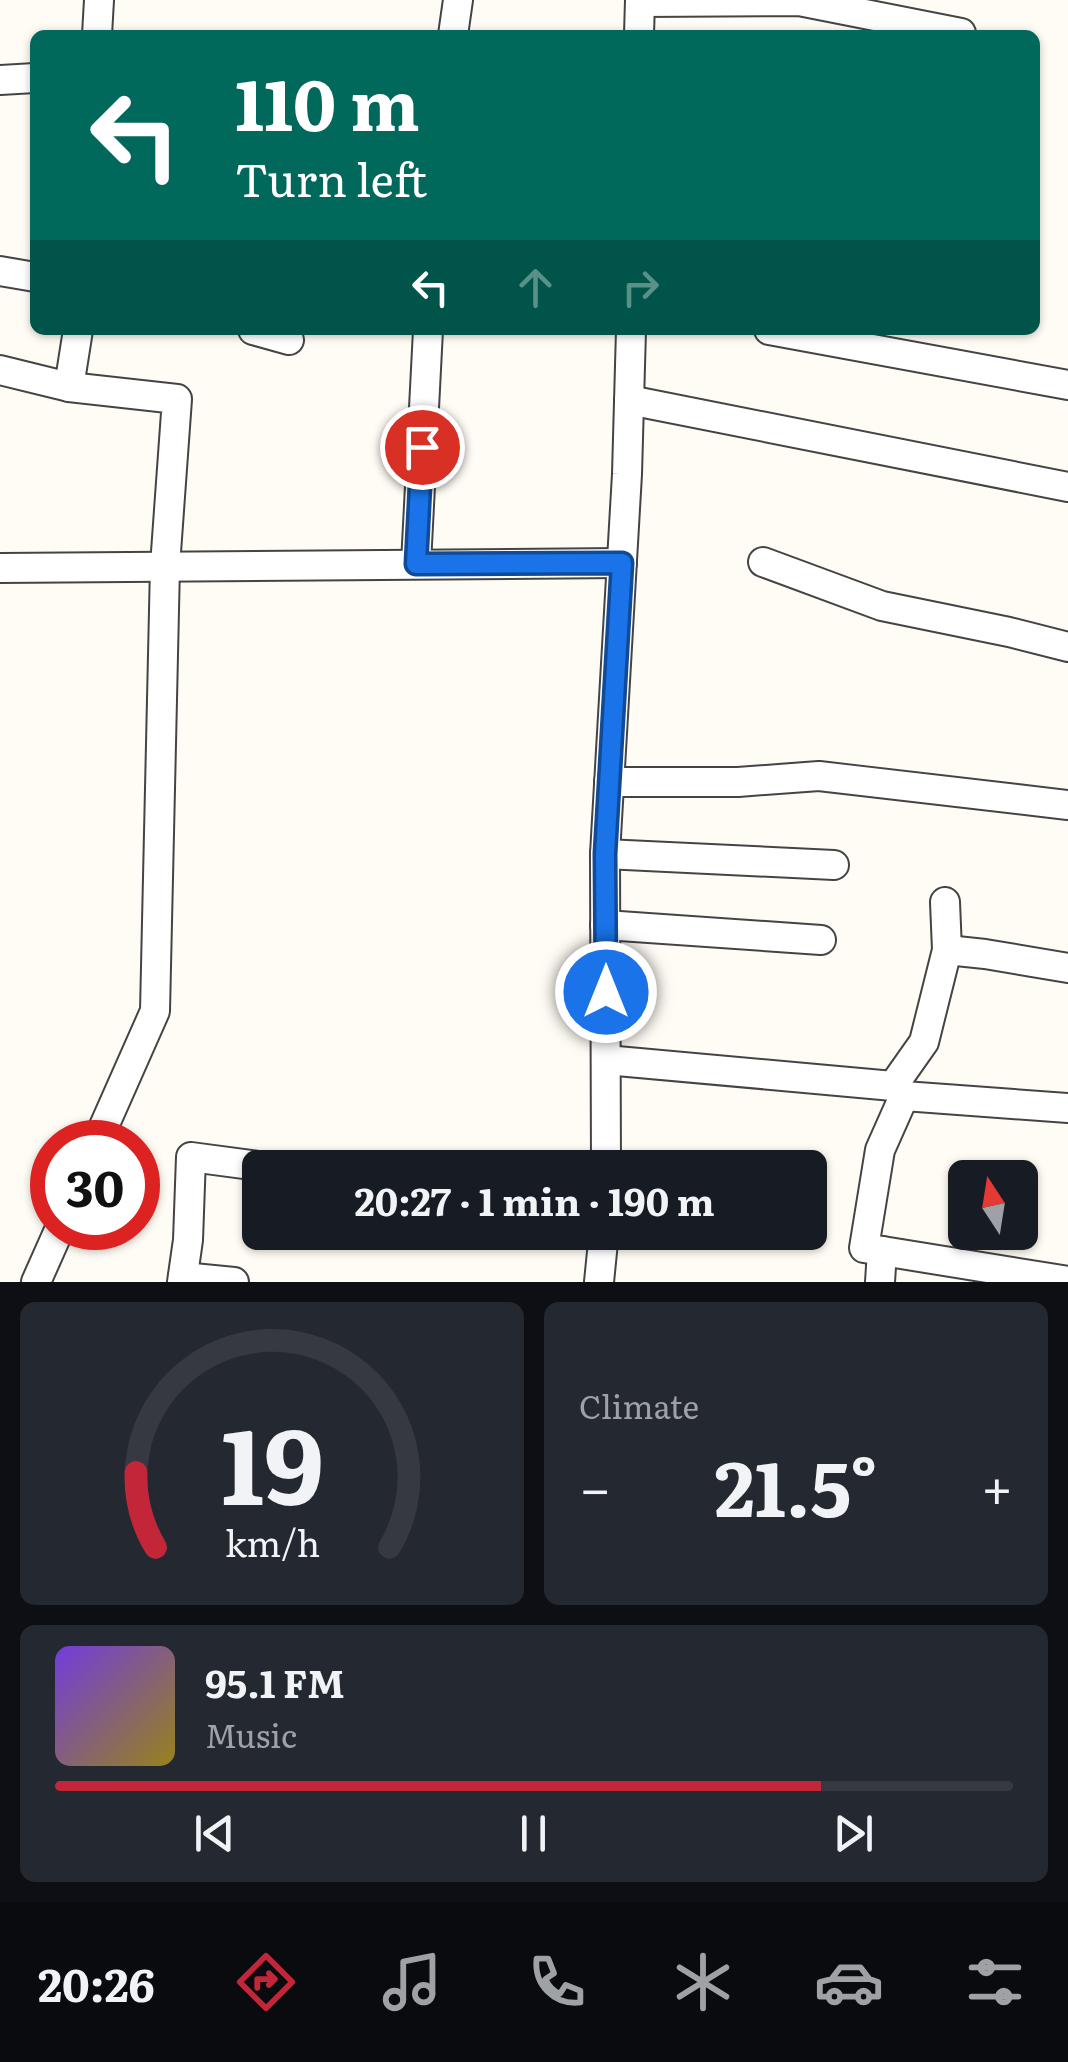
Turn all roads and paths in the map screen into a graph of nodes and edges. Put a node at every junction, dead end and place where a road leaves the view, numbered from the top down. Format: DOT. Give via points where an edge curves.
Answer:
graph roads {
  1 [pos="99,0"];
  2 [pos="458,0"];
  3 [pos="640,1"];
  4 [pos="97,30"];
  5 [pos="454,30"];
  6 [pos="639,30"];
  7 [pos="951,30"];
  8 [pos="30,78"];
  9 [pos="0,80"];
  10 [pos="0,271"];
  11 [pos="30,276"];
  12 [pos="77,335"];
  13 [pos="272,335"];
  14 [pos="428,335"];
  15 [pos="631,335"];
  16 [pos="796,335"];
  17 [pos="290,340"];
  18 [pos="0,370"];
  19 [pos="1068,385"];
  20 [pos="70,387"];
  21 [pos="629,400"];
  22 [pos="1068,486"];
  23 [pos="763,562"];
  24 [pos="622,563"];
  25 [pos="416,564"];
  26 [pos="165,566"];
  27 [pos="0,568"];
  28 [pos="1068,647"];
  29 [pos="610,782"];
  30 [pos="1068,805"];
  31 [pos="605,854"];
  32 [pos="834,865"];
  33 [pos="946,902"];
  34 [pos="606,925"];
  35 [pos="821,940"];
  36 [pos="947,950"];
  37 [pos="1068,968"];
  38 [pos="606,1060"];
  39 [pos="899,1091"];
  40 [pos="1068,1108"];
  41 [pos="107,1120"];
  42 [pos="606,1150"];
  43 [pos="242,1163"];
  44 [pos="50,1250"];
  45 [pos="602,1250"];
  46 [pos="882,1250"];
  47 [pos="183,1280"];
  48 [pos="1068,1281"];
  49 [pos="36,1282"];
  50 [pos="234,1282"];
  51 [pos="599,1282"];
  52 [pos="880,1282"];
  1 -- 4 [label="street"];
  2 -- 5 [label="street"];
  3 -- 6 [label="street"];
  3 -- 7 [label="street" via="799,2"];
  8 -- 9 [label="street"];
  10 -- 11 [label="street"];
  12 -- 20 [label="street"];
  13 -- 17 [label="street"];
  14 -- 25 [label="street"];
  15 -- 21 [label="street"];
  16 -- 19 [label="street"];
  18 -- 20 [label="street"];
  20 -- 26 [label="street" via="177,398"];
  21 -- 22 [label="street"];
  21 -- 24 [label="street"];
  23 -- 28 [label="street" via="882,606"];
  24 -- 25 [label="street"];
  24 -- 29 [label="street"];
  25 -- 26 [label="street"];
  26 -- 27 [label="street"];
  26 -- 41 [label="street" via="155,1012"];
  29 -- 30 [label="street" via="819,776"];
  29 -- 31 [label="street"];
  31 -- 32 [label="street"];
  31 -- 34 [label="street"];
  33 -- 36 [label="street"];
  34 -- 35 [label="street"];
  34 -- 38 [label="street"];
  36 -- 37 [label="street"];
  36 -- 39 [label="street" via="924,1042"];
  38 -- 39 [label="street"];
  38 -- 42 [label="street"];
  39 -- 40 [label="street"];
  39 -- 46 [label="street" via="880,1150 864,1248"];
  43 -- 47 [label="street" via="191,1156"];
  44 -- 49 [label="street"];
  45 -- 51 [label="street"];
  46 -- 48 [label="street"];
  46 -- 52 [label="street"];
  47 -- 50 [label="street"];
}
